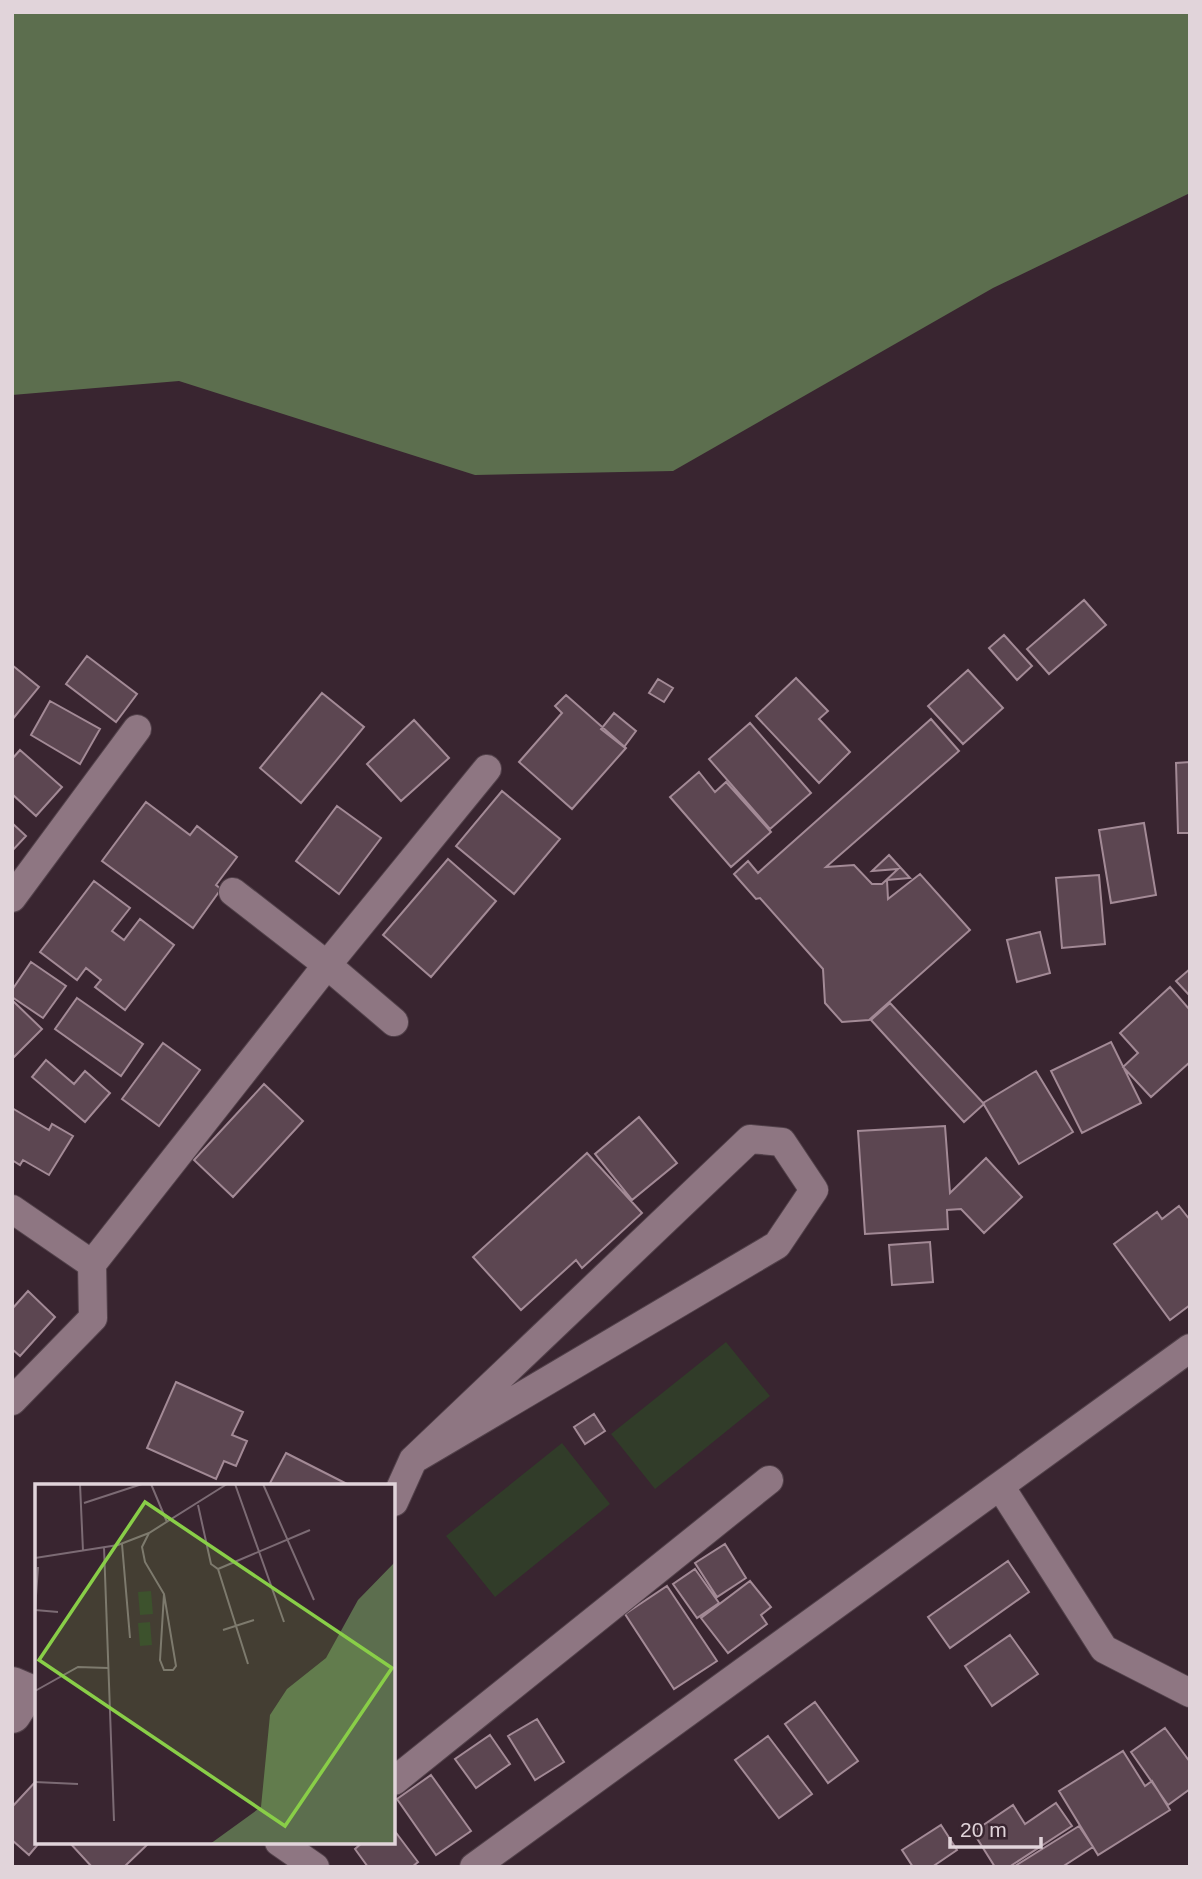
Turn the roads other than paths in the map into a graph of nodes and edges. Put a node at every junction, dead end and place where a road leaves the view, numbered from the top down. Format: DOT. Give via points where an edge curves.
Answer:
graph roads {
  1 [pos="137,729"];
  2 [pos="487,769"];
  3 [pos="233,892"];
  4 [pos="12,898"];
  5 [pos="327,965"];
  6 [pos="394,1022"];
  7 [pos="12,1209"];
  8 [pos="92,1264"];
  9 [pos="1190,1348"];
  10 [pos="12,1401"];
  11 [pos="413,1460"];
  12 [pos="769,1480"];
  13 [pos="1000,1486"];
  14 [pos="396,1498"];
  15 [pos="1190,1693"];
  16 [pos="396,1779"];
  17 [pos="474,1867"];
  1 -- 4 [label="street"];
  2 -- 5 [label="street"];
  3 -- 5 [label="street"];
  5 -- 6 [label="street"];
  5 -- 8 [label="street"];
  7 -- 8 [label="street"];
  8 -- 10 [label="street" via="93,1318"];
  9 -- 13 [label="street"];
  11 -- 11 [label="street" via="777,1245 814,1190 782,1142 750,1139"];
  11 -- 14 [label="street"];
  12 -- 16 [label="street"];
  13 -- 15 [label="street" via="1104,1649"];
  13 -- 17 [label="street"];
}
